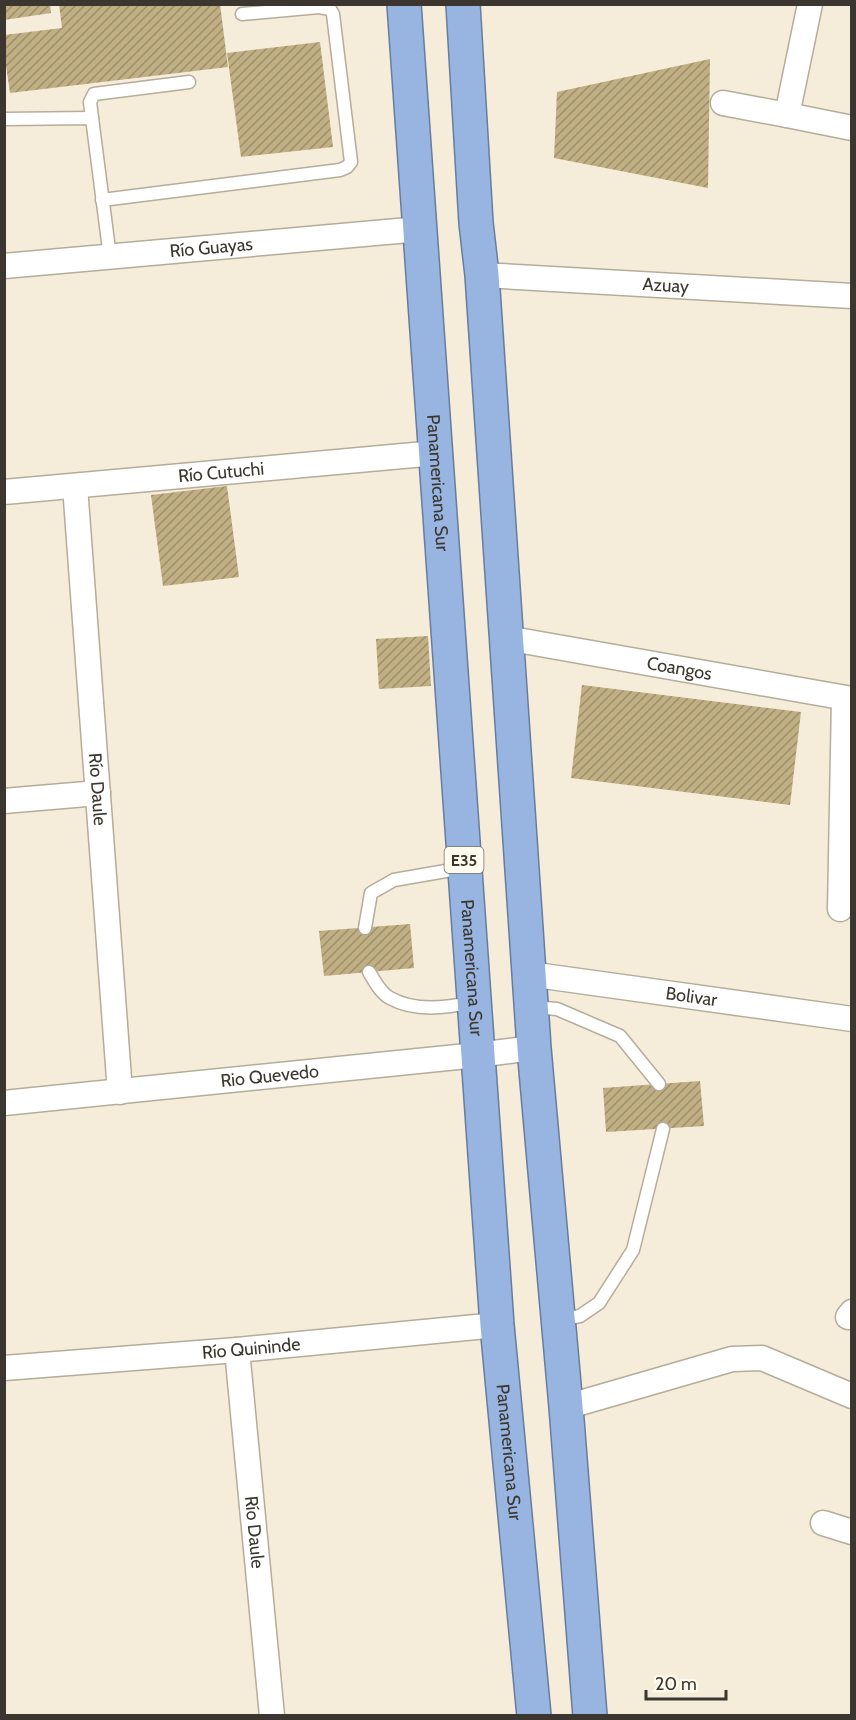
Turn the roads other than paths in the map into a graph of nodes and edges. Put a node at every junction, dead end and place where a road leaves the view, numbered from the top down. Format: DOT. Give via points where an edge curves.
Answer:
graph roads {
  1 [pos="404,4"];
  2 [pos="463,4"];
  3 [pos="810,4"];
  4 [pos="242,14"];
  5 [pos="189,82"];
  6 [pos="723,103"];
  7 [pos="787,116"];
  8 [pos="92,118"];
  9 [pos="4,119"];
  10 [pos="852,128"];
  11 [pos="102,200"];
  12 [pos="420,229"];
  13 [pos="110,257"];
  14 [pos="4,266"];
  15 [pos="482,275"];
  16 [pos="852,296"];
  17 [pos="436,453"];
  18 [pos="75,486"];
  19 [pos="4,492"];
  20 [pos="506,638"];
  21 [pos="848,699"];
  22 [pos="98,793"];
  23 [pos="4,801"];
  24 [pos="464,868"];
  25 [pos="840,909"];
  26 [pos="364,928"];
  27 [pos="369,972"];
  28 [pos="529,975"];
  29 [pos="474,1002"];
  30 [pos="532,1007"];
  31 [pos="852,1019"];
  32 [pos="534,1048"];
  33 [pos="477,1055"];
  34 [pos="659,1084"];
  35 [pos="120,1092"];
  36 [pos="4,1103"];
  37 [pos="663,1129"];
  38 [pos="557,1320"];
  39 [pos="497,1325"];
  40 [pos="237,1350"];
  41 [pos="4,1368"];
  42 [pos="852,1396"];
  43 [pos="566,1407"];
  44 [pos="823,1523"];
  45 [pos="852,1532"];
  46 [pos="272,1716"];
  47 [pos="534,1716"];
  48 [pos="590,1716"];
  1 -- 12 [label="highway, Panamericana Sur / E35"];
  2 -- 15 [label="highway"];
  3 -- 7 [label="street"];
  4 -- 11 [label="lane" via="330,9 351,162 340,170"];
  5 -- 8 [label="lane" via="94,94 90,102"];
  6 -- 7 [label="street"];
  7 -- 10 [label="street"];
  8 -- 9 [label="lane"];
  8 -- 11 [label="lane"];
  11 -- 13 [label="lane"];
  12 -- 13 [label="street, Río Guayas"];
  12 -- 17 [label="highway, Panamericana Sur / E35"];
  13 -- 14 [label="street, Río Guayas"];
  15 -- 16 [label="street, Azuay"];
  15 -- 20 [label="highway"];
  17 -- 18 [label="street, Río Cutuchi"];
  17 -- 24 [label="highway, Panamericana Sur / E35"];
  18 -- 19 [label="street, Río Cutuchi"];
  18 -- 22 [label="street, Río Daule"];
  20 -- 21 [label="street, Coangos"];
  20 -- 28 [label="highway"];
  21 -- 25 [label="street"];
  22 -- 23 [label="street"];
  22 -- 35 [label="street, Río Daule"];
  24 -- 26 [label="lane" via="394,880 371,893"];
  24 -- 29 [label="highway, Panamericana Sur / E35"];
  27 -- 29 [label="lane" via="388,997 416,1007"];
  28 -- 30 [label="highway"];
  28 -- 31 [label="street, Bolivar"];
  29 -- 33 [label="highway, Panamericana Sur / E35"];
  30 -- 32 [label="highway"];
  30 -- 34 [label="lane" via="557,1009 621,1036"];
  32 -- 33 [label="street, Rio Quevedo"];
  32 -- 38 [label="highway"];
  33 -- 35 [label="street, Rio Quevedo"];
  33 -- 39 [label="highway, Panamericana Sur / E35"];
  35 -- 36 [label="street, Rio Quevedo"];
  37 -- 38 [label="lane" via="633,1250 599,1303 580,1316"];
  38 -- 43 [label="highway"];
  39 -- 40 [label="street, Río Quininde"];
  39 -- 47 [label="highway, Panamericana Sur / E35"];
  40 -- 41 [label="street, Río Quininde"];
  40 -- 46 [label="street, Río Daule"];
  42 -- 43 [label="street" via="762,1358 732,1359"];
  43 -- 48 [label="highway"];
  44 -- 45 [label="street"];
}
